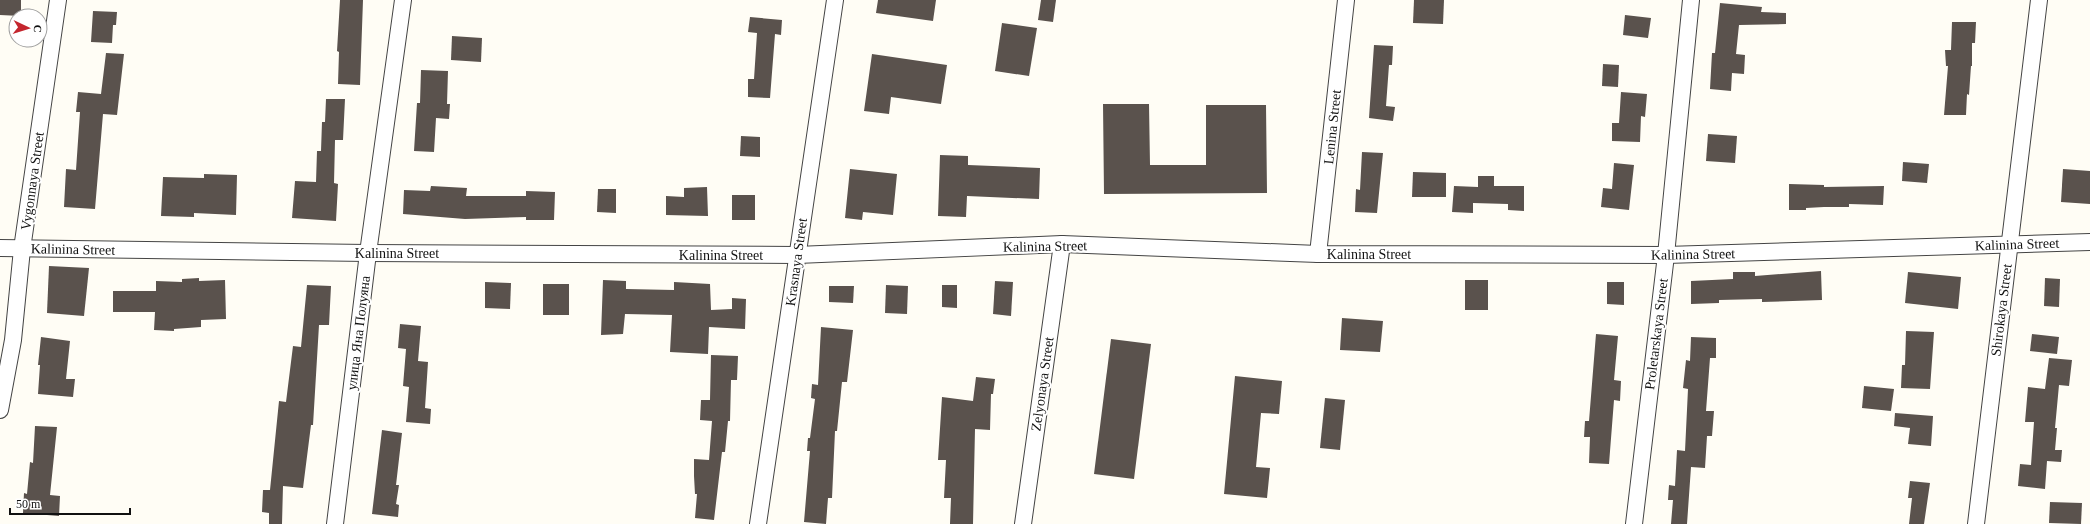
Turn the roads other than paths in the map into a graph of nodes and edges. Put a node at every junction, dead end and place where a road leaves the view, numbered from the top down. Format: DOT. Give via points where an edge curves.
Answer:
graph roads {
  1 [pos="58,0"];
  2 [pos="403,0"];
  3 [pos="835,0"];
  4 [pos="1346,0"];
  5 [pos="1691,0"];
  6 [pos="2039,0"];
  7 [pos="2090,242"];
  8 [pos="1062,244"];
  9 [pos="2009,244"];
  10 [pos="0,248"];
  11 [pos="22,249"];
  12 [pos="368,253"];
  13 [pos="1318,254"];
  14 [pos="797,255"];
  15 [pos="1666,255"];
  16 [pos="0,410"];
  17 [pos="335,524"];
  18 [pos="758,524"];
  19 [pos="1023,524"];
  20 [pos="1634,524"];
  21 [pos="1976,524"];
  1 -- 11 [label="street, Vygonnaya Street"];
  2 -- 12 [label="street, улица Яна Полуяна"];
  3 -- 14 [label="street, Krasnaya Street"];
  4 -- 13 [label="street, Lenina Street"];
  5 -- 15 [label="street, Proletarskaya Street"];
  6 -- 9 [label="street, Shirokaya Street"];
  7 -- 9 [label="street, Kalinina Street"];
  8 -- 13 [label="street, Kalinina Street"];
  8 -- 14 [label="street, Kalinina Street"];
  8 -- 19 [label="street, Zelyonaya Street"];
  9 -- 15 [label="street, Kalinina Street"];
  9 -- 21 [label="street, Shirokaya Street"];
  10 -- 11 [label="street, Kalinina Street"];
  11 -- 12 [label="street, Kalinina Street"];
  11 -- 16 [label="street, Vygonnaya Street" via="14,340"];
  12 -- 14 [label="street, Kalinina Street"];
  12 -- 17 [label="street, улица Яна Полуяна"];
  13 -- 15 [label="street, Kalinina Street"];
  14 -- 18 [label="street, Krasnaya Street"];
  15 -- 20 [label="street, Proletarskaya Street"];
}
